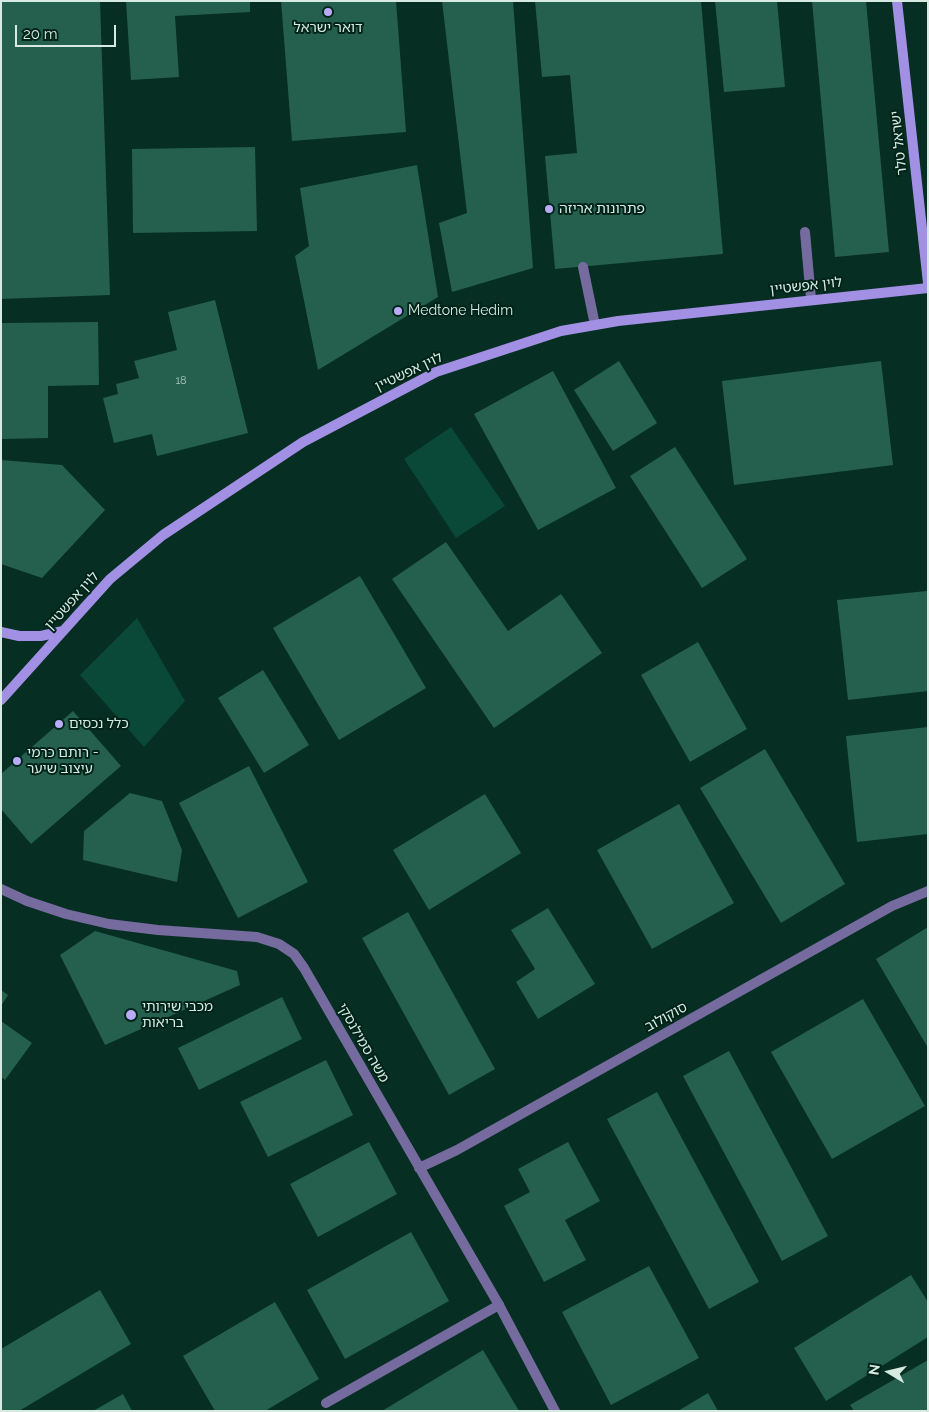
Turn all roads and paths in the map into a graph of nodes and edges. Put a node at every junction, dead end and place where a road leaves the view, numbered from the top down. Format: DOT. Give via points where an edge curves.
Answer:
graph roads {
  1 [pos="897,1"];
  2 [pos="805,232"];
  3 [pos="583,267"];
  4 [pos="928,282"];
  5 [pos="928,288"];
  6 [pos="811,299"];
  7 [pos="595,325"];
  8 [pos="63,631"];
  9 [pos="1,632"];
  10 [pos="1,700"];
  11 [pos="1,889"];
  12 [pos="928,891"];
  13 [pos="419,1168"];
  14 [pos="499,1305"];
  15 [pos="326,1403"];
  16 [pos="555,1411"];
  1 -- 4 [label="street, ישראל טלר"];
  2 -- 6 [label="street"];
  3 -- 7 [label="street"];
  5 -- 6 [label="street, לוין אפשטיין"];
  6 -- 7 [label="street, לוין אפשטיין"];
  7 -- 8 [label="street, לוין אפשטיין" via="561,331 436,372 303,442 148,546 110,579"];
  8 -- 9 [label="street" via="41,636"];
  8 -- 10 [label="street, לוין אפשטיין"];
  11 -- 13 [label="street, משה סמילנסקי" via="66,914 109,924 257,937 287,948 304,968"];
  12 -- 13 [label="street, סוקולוב" via="892,906 457,1150"];
  13 -- 14 [label="street, משה סמילנסקי"];
  14 -- 15 [label="street"];
  14 -- 16 [label="street, משה סמילנסקי"];
}
